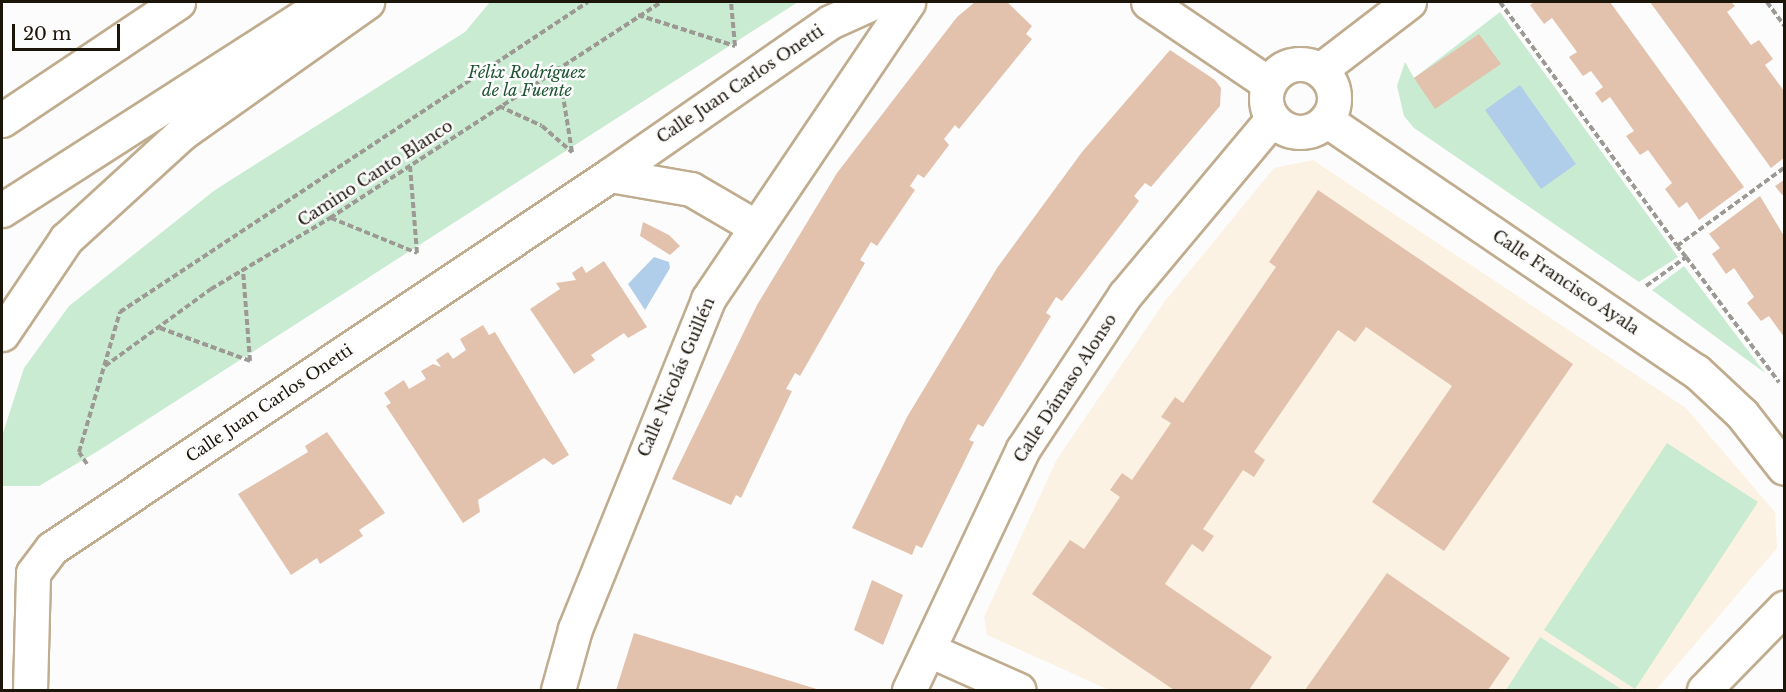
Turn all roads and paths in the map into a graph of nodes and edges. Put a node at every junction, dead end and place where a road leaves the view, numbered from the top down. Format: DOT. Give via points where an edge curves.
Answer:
graph roads {
  1 [pos="178,2"];
  2 [pos="326,2"];
  3 [pos="367,2"];
  4 [pos="588,2"];
  5 [pos="661,2"];
  6 [pos="731,2"];
  7 [pos="874,2"];
  8 [pos="908,2"];
  9 [pos="1148,2"];
  10 [pos="1410,2"];
  11 [pos="1500,2"];
  12 [pos="1767,2"];
  13 [pos="638,15"];
  14 [pos="1785,25"];
  15 [pos="558,65"];
  16 [pos="1320,70"];
  17 [pos="1269,84"];
  18 [pos="499,106"];
  19 [pos="1272,119"];
  20 [pos="2,120"];
  21 [pos="1326,120"];
  22 [pos="410,166"];
  23 [pos="1785,168"];
  24 [pos="610,175"];
  25 [pos="2,210"];
  26 [pos="330,218"];
  27 [pos="756,227"];
  28 [pos="1677,246"];
  29 [pos="1686,257"];
  30 [pos="243,269"];
  31 [pos="1646,286"];
  32 [pos="160,328"];
  33 [pos="2,334"];
  34 [pos="104,367"];
  35 [pos="1779,382"];
  36 [pos="87,464"];
  37 [pos="1785,468"];
  38 [pos="1785,608"];
  39 [pos="929,650"];
  40 [pos="30,690"];
  41 [pos="558,690"];
  42 [pos="909,690"];
  43 [pos="1019,690"];
  44 [pos="1704,690"];
  1 -- 20 [label="main road"];
  2 -- 25 [label="main road"];
  3 -- 33 [label="main road" via="182,133 66,239"];
  4 -- 34 [label="path" via="120,312"];
  5 -- 13 [label="path, Camino Canto Blanco"];
  6 -- 13 [label="path" via="735,46"];
  7 -- 24 [label="main road, Calle Juan Carlos Onetti" via="830,22"];
  8 -- 27 [label="main road, Calle Nicolás Guillén"];
  9 -- 17 [label="main road"];
  10 -- 16 [label="main road"];
  11 -- 28 [label="path"];
  12 -- 14 [label="path"];
  13 -- 15 [label="path, Camino Canto Blanco"];
  15 -- 18 [label="path, Camino Canto Blanco"];
  15 -- 18 [label="path" via="572,152 542,126"];
  16 -- 17 [label="main road" via="1291,65"];
  16 -- 21 [label="main road" via="1334,94"];
  17 -- 19 [label="main road" via="1265,102"];
  18 -- 22 [label="path, Camino Canto Blanco"];
  19 -- 21 [label="main road" via="1299,132"];
  19 -- 39 [label="main road, Calle Dámaso Alonso" via="1125,295 1023,449"];
  21 -- 37 [label="main road, Calle Francisco Ayala" via="1696,371 1743,414"];
  22 -- 26 [label="path, Camino Canto Blanco"];
  22 -- 26 [label="path" via="417,252"];
  23 -- 28 [label="path"];
  24 -- 27 [label="main road" via="691,189"];
  24 -- 40 [label="main road, Calle Juan Carlos Onetti" via="52,548 33,573"];
  26 -- 30 [label="path, Camino Canto Blanco"];
  27 -- 41 [label="main road, Calle Nicolás Guillén" via="708,299 673,376 575,629"];
  28 -- 29 [label="path"];
  29 -- 31 [label="path"];
  29 -- 35 [label="path"];
  30 -- 32 [label="path, Camino Canto Blanco"];
  30 -- 32 [label="path" via="250,361"];
  32 -- 34 [label="path, Camino Canto Blanco"];
  34 -- 36 [label="path" via="79,452"];
  38 -- 44 [label="main road"];
  39 -- 42 [label="main road, Calle Dámaso Alonso"];
  39 -- 43 [label="main road"];
}
